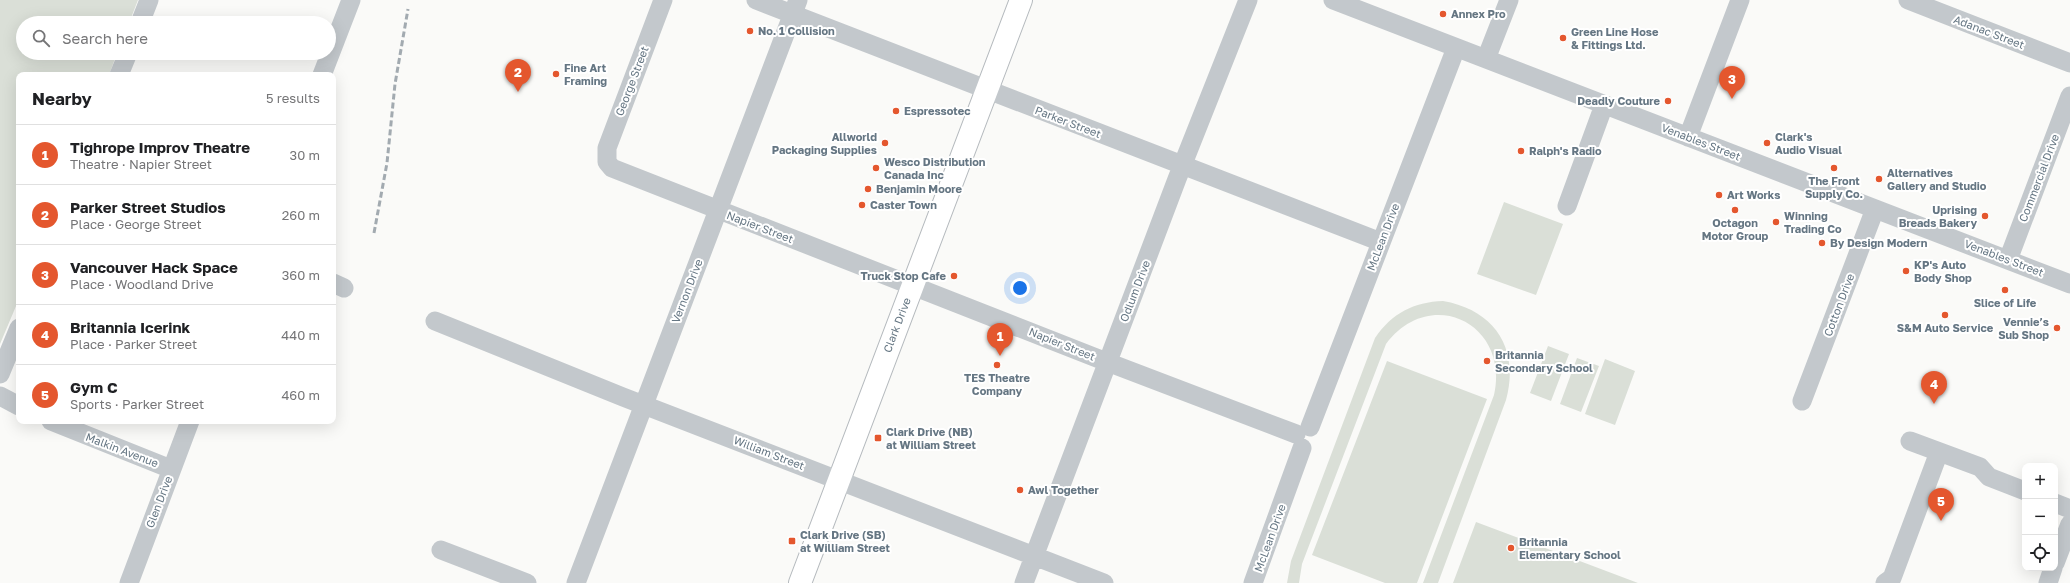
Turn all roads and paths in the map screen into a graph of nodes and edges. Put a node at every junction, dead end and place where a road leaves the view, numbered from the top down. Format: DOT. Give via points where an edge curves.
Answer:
graph roads {
  1 [pos="149,0"];
  2 [pos="351,0"];
  3 [pos="663,0"];
  4 [pos="756,0"];
  5 [pos="1021,0"];
  6 [pos="1248,0"];
  7 [pos="1333,0"];
  8 [pos="1509,0"];
  9 [pos="1740,0"];
  10 [pos="1908,0"];
  11 [pos="796,7"];
  12 [pos="143,16"];
  13 [pos="336,39"];
  14 [pos="1456,48"];
  15 [pos="1486,59"];
  16 [pos="125,60"];
  17 [pos="328,60"];
  18 [pos="2070,64"];
  19 [pos="120,72"];
  20 [pos="323,72"];
  21 [pos="986,90"];
  22 [pos="2070,96"];
  23 [pos="1604,105"];
  24 [pos="1688,137"];
  25 [pos="607,162"];
  26 [pos="1182,166"];
  27 [pos="1567,206"];
  28 [pos="1875,209"];
  29 [pos="718,211"];
  30 [pos="1381,242"];
  31 [pos="2008,260"];
  32 [pos="2070,284"];
  33 [pos="912,286"];
  34 [pos="435,321"];
  35 [pos="16,335"];
  36 [pos="1108,362"];
  37 [pos="0,374"];
  38 [pos="0,396"];
  39 [pos="1802,401"];
  40 [pos="16,404"];
  41 [pos="644,405"];
  42 [pos="58,424"];
  43 [pos="189,424"];
  44 [pos="1303,436"];
  45 [pos="1910,441"];
  46 [pos="1939,452"];
  47 [pos="171,470"];
  48 [pos="838,480"];
  49 [pos="2022,490"];
  50 [pos="2058,504"];
  51 [pos="2070,509"];
  52 [pos="2070,524"];
  53 [pos="441,550"];
  54 [pos="2058,555"];
  55 [pos="1035,556"];
  56 [pos="2052,571"];
  57 [pos="129,583"];
  58 [pos="527,583"];
  59 [pos="576,583"];
  60 [pos="800,583"];
  61 [pos="1024,583"];
  62 [pos="1104,583"];
  63 [pos="1253,583"];
  64 [pos="1885,583"];
  65 [pos="2048,583"];
  1 -- 12 [label="street"];
  2 -- 13 [label="street"];
  3 -- 25 [label="street, George Street" via="607,148"];
  4 -- 11 [label="street, Parker Street"];
  5 -- 21 [label="main road, Clark Drive"];
  6 -- 26 [label="street, Odlum Drive"];
  7 -- 14 [label="street, Venables Street"];
  8 -- 15 [label="street"];
  9 -- 24 [label="street"];
  10 -- 18 [label="street, Adanac Street"];
  11 -- 21 [label="street, Parker Street"];
  11 -- 29 [label="street, Vernon Drive"];
  14 -- 15 [label="street, Venables Street"];
  14 -- 30 [label="street, McLean Drive"];
  15 -- 23 [label="street, Venables Street"];
  16 -- 19 [label="street"];
  17 -- 20 [label="street"];
  21 -- 26 [label="street, Parker Street"];
  21 -- 33 [label="main road, Clark Drive"];
  22 -- 31 [label="street, Commercial Drive"];
  23 -- 24 [label="street, Venables Street"];
  23 -- 27 [label="street"];
  24 -- 28 [label="street, Venables Street"];
  25 -- 29 [label="street, Napier Street" via="619,173"];
  26 -- 30 [label="street, Parker Street"];
  26 -- 36 [label="street, Odlum Drive"];
  28 -- 31 [label="street, Venables Street"];
  28 -- 39 [label="street, Cotton Drive"];
  29 -- 33 [label="street, Napier Street"];
  29 -- 41 [label="street, Vernon Drive"];
  30 -- 44 [label="street, McLean Drive"];
  31 -- 32 [label="street, Venables Street"];
  33 -- 36 [label="street, Napier Street"];
  33 -- 48 [label="main road, Clark Drive"];
  34 -- 41 [label="street, William Street"];
  35 -- 37 [label="street"];
  36 -- 44 [label="street, Napier Street"];
  36 -- 55 [label="street, Odlum Drive"];
  38 -- 40 [label="street"];
  41 -- 48 [label="street, William Street"];
  41 -- 59 [label="street, Vernon Drive"];
  42 -- 47 [label="street, Malkin Avenue"];
  43 -- 47 [label="street, Glen Drive"];
  44 -- 63 [label="street, McLean Drive"];
  45 -- 46 [label="street"];
  46 -- 49 [label="street" via="1980,467 1989,477"];
  46 -- 64 [label="street" via="1892,578"];
  47 -- 57 [label="street, Glen Drive"];
  48 -- 55 [label="street, William Street"];
  48 -- 60 [label="main road, Clark Drive"];
  50 -- 51 [label="street"];
  52 -- 54 [label="street"];
  53 -- 58 [label="street"];
  55 -- 61 [label="street, Odlum Drive"];
  55 -- 62 [label="street, William Street"];
  56 -- 65 [label="street"];
}
